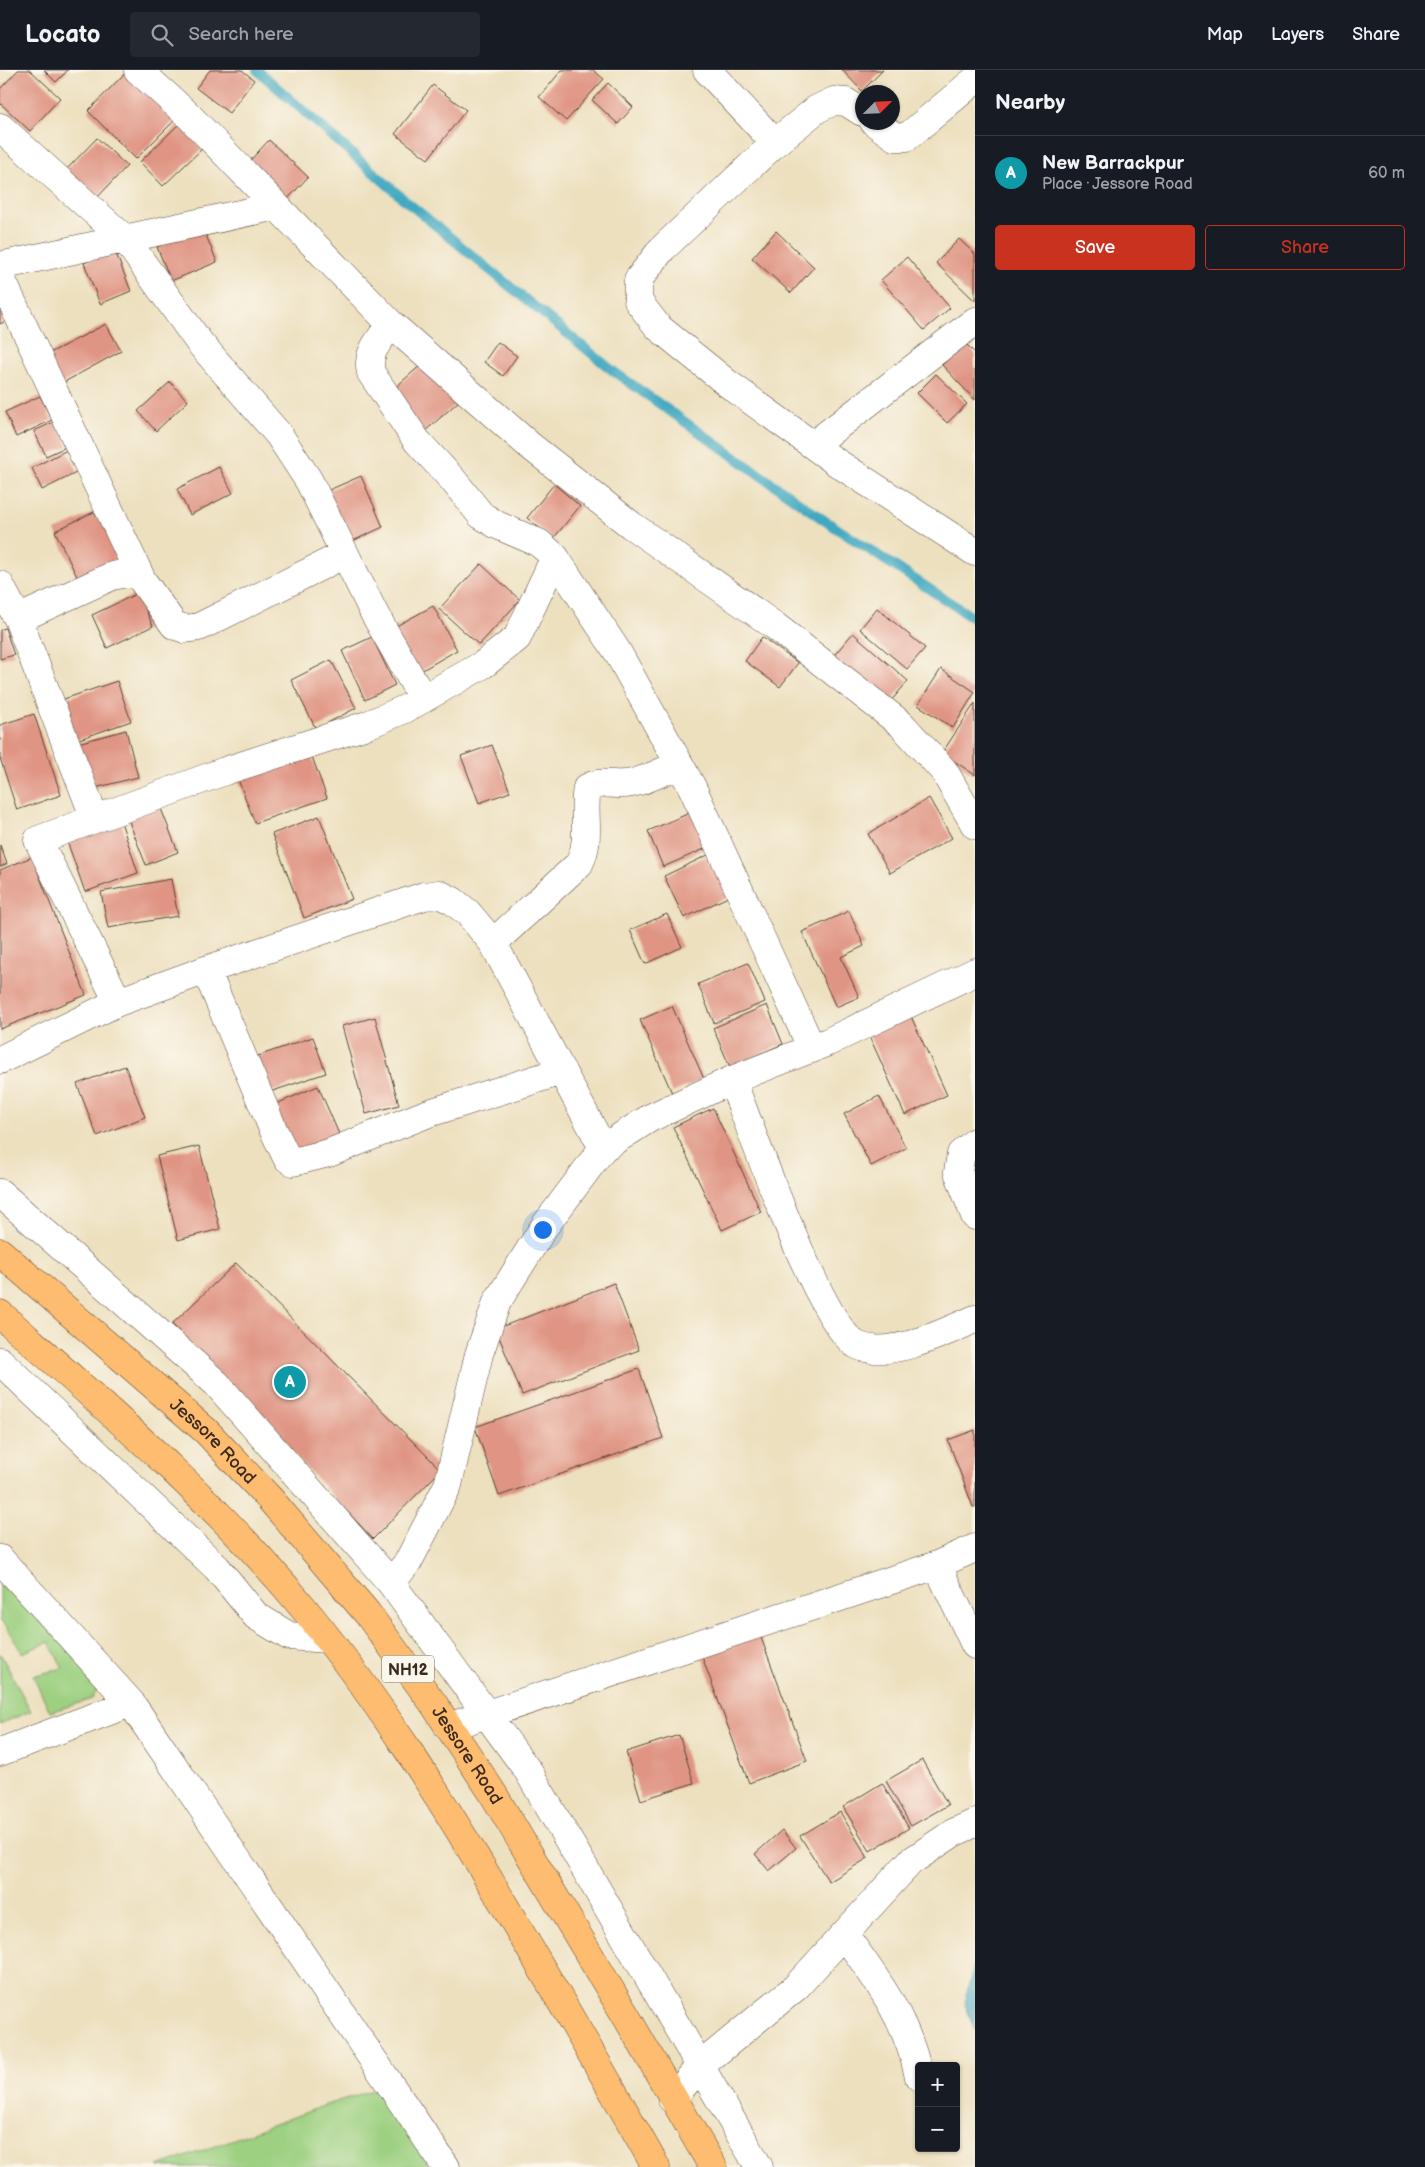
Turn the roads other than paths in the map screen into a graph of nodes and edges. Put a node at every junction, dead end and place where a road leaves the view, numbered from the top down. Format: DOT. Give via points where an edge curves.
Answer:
graph roads {
  1 [pos="138,70"];
  2 [pos="707,70"];
  3 [pos="975,80"];
  4 [pos="855,108"];
  5 [pos="0,127"];
  6 [pos="885,130"];
  7 [pos="775,143"];
  8 [pos="276,206"];
  9 [pos="126,240"];
  10 [pos="0,266"];
  11 [pos="0,276"];
  12 [pos="975,321"];
  13 [pos="391,324"];
  14 [pos="813,445"];
  15 [pos="975,552"];
  16 [pos="345,554"];
  17 [pos="555,557"];
  18 [pos="142,580"];
  19 [pos="0,585"];
  20 [pos="18,619"];
  21 [pos="423,699"];
  22 [pos="680,764"];
  23 [pos="95,819"];
  24 [pos="975,825"];
  25 [pos="493,943"];
  26 [pos="206,970"];
  27 [pos="975,972"];
  28 [pos="118,1002"];
  29 [pos="812,1049"];
  30 [pos="0,1060"];
  31 [pos="562,1071"];
  32 [pos="732,1080"];
  33 [pos="975,1142"];
  34 [pos="603,1148"];
  35 [pos="0,1192"];
  36 [pos="975,1216"];
  37 [pos="0,1252"];
  38 [pos="0,1314"];
  39 [pos="975,1319"];
  40 [pos="0,1361"];
  41 [pos="975,1548"];
  42 [pos="0,1559"];
  43 [pos="937,1565"];
  44 [pos="391,1583"];
  45 [pos="328,1639"];
  46 [pos="975,1645"];
  47 [pos="131,1703"];
  48 [pos="487,1713"];
  49 [pos="448,1727"];
  50 [pos="0,1752"];
  51 [pos="975,1823"];
  52 [pos="844,1934"];
  53 [pos="916,2062"];
  54 [pos="700,2066"];
  55 [pos="672,2098"];
  56 [pos="446,2167"];
  57 [pos="656,2167"];
  58 [pos="713,2167"];
  59 [pos="759,2167"];
  1 -- 8 [label="street"];
  2 -- 7 [label="street"];
  3 -- 6 [label="street" via="907,137 895,137"];
  4 -- 7 [label="street" via="846,102 834,101 817,109"];
  5 -- 9 [label="street"];
  7 -- 14 [label="street" via="662,249 638,280 638,302 658,327 727,383"];
  8 -- 9 [label="street"];
  8 -- 13 [label="street"];
  9 -- 10 [label="street"];
  9 -- 16 [label="street" via="199,342 279,435 309,481"];
  11 -- 18 [label="street"];
  12 -- 14 [label="street"];
  13 -- 17 [label="street" via="368,362 371,373 417,441 481,515 539,543"];
  13 -- 24 [label="street" via="536,451 631,525 775,626 901,724 944,771"];
  14 -- 15 [label="street"];
  16 -- 18 [label="street" via="222,617 200,627 185,629 174,625"];
  16 -- 21 [label="street"];
  17 -- 21 [label="street" via="517,638 484,664"];
  17 -- 22 [label="street" via="617,651"];
  18 -- 20 [label="street" via="133,572 112,576"];
  19 -- 20 [label="street"];
  20 -- 23 [label="street"];
  21 -- 23 [label="street" via="367,724"];
  22 -- 25 [label="street" via="630,784 596,783 587,788 584,801 586,852 579,864"];
  22 -- 29 [label="street"];
  23 -- 28 [label="street" via="38,840"];
  25 -- 26 [label="street" via="468,913 439,894 424,896"];
  25 -- 31 [label="street"];
  26 -- 28 [label="street"];
  26 -- 31 [label="street" via="273,1129 287,1158 293,1162 329,1153 426,1114"];
  27 -- 29 [label="street"];
  28 -- 30 [label="street"];
  29 -- 32 [label="street"];
  31 -- 34 [label="street"];
  32 -- 34 [label="street" via="650,1118"];
  32 -- 39 [label="street" via="810,1277 838,1326 858,1346 881,1349 922,1342"];
  33 -- 36 [label="street" via="961,1154 958,1172"];
  34 -- 44 [label="street" via="544,1227 497,1302 479,1354 448,1485 408,1562"];
  35 -- 44 [label="street" via="216,1383"];
  37 -- 49 [label="highway, Jessore Road / NH12" via="206,1431 264,1492 367,1613"];
  38 -- 45 [label="highway, NH12" via="165,1460 241,1539"];
  40 -- 45 [label="street" via="216,1568 256,1616 289,1636"];
  41 -- 43 [label="street"];
  42 -- 47 [label="street"];
  43 -- 46 [label="street"];
  43 -- 48 [label="street"];
  44 -- 48 [label="street"];
  45 -- 57 [label="highway, NH12" via="416,1762 539,1963"];
  47 -- 50 [label="street"];
  47 -- 56 [label="street"];
  48 -- 49 [label="street"];
  48 -- 54 [label="street" via="528,1771"];
  49 -- 55 [label="highway, Jessore Road / NH12" via="497,1800"];
  51 -- 52 [label="street" via="953,1833 910,1862"];
  52 -- 53 [label="street" via="886,1993 906,2031"];
  52 -- 54 [label="street" via="796,1987"];
  54 -- 55 [label="street"];
  54 -- 59 [label="street"];
  55 -- 58 [label="highway, Jessore Road / NH12"];
}
